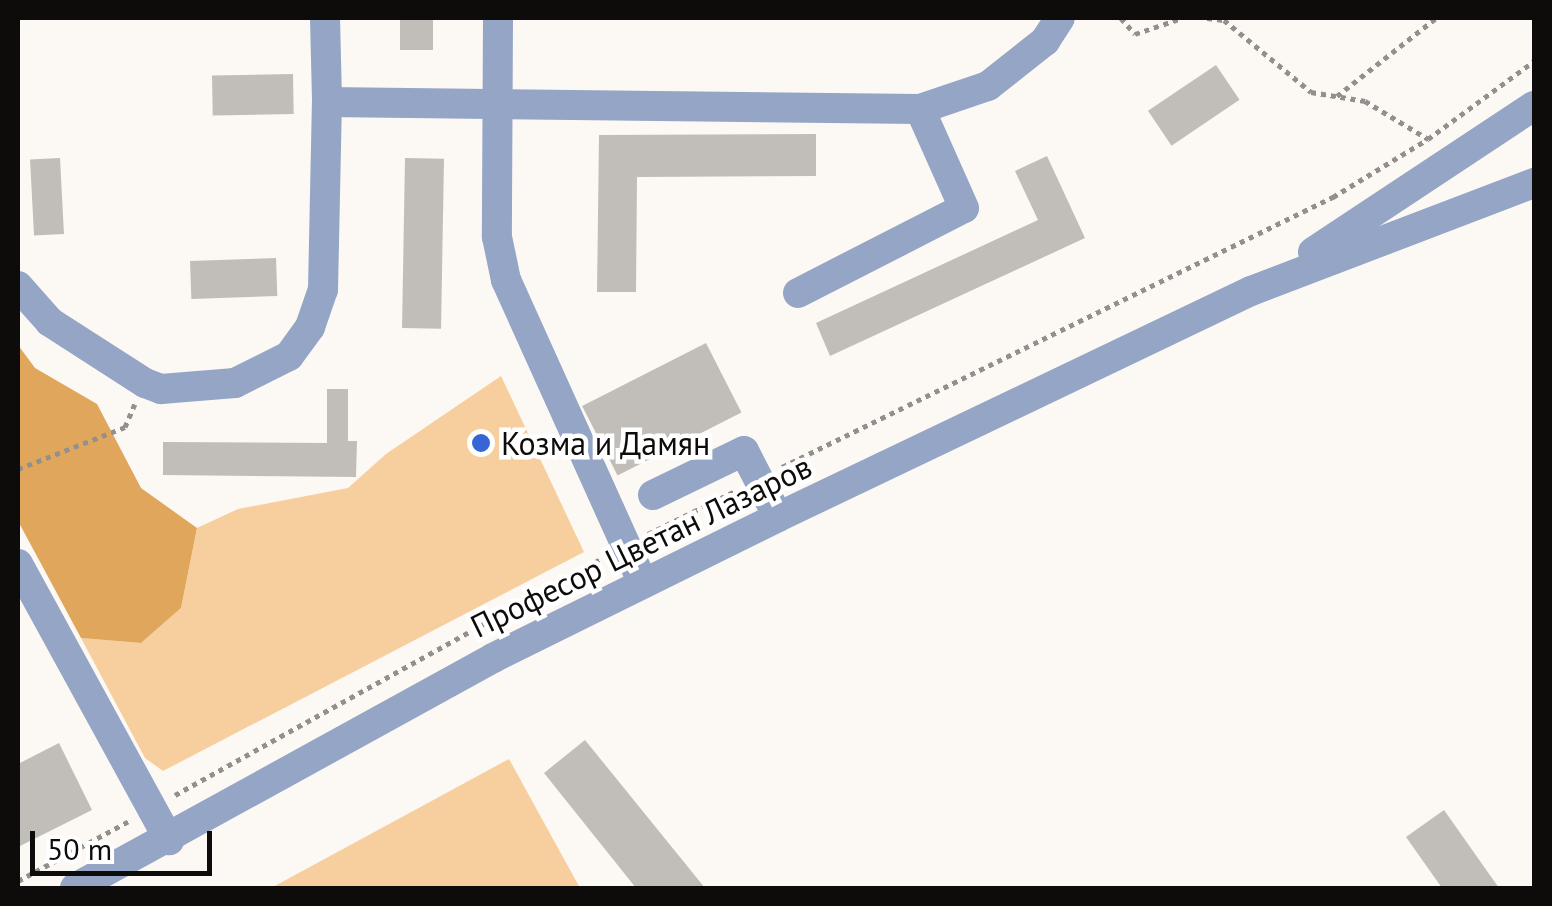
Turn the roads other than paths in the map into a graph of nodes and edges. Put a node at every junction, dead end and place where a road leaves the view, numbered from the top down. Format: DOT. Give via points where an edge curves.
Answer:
graph roads {
  1 [pos="326,18"];
  2 [pos="498,18"];
  3 [pos="1060,18"];
  4 [pos="326,102"];
  5 [pos="498,105"];
  6 [pos="1534,106"];
  7 [pos="920,108"];
  8 [pos="1534,183"];
  9 [pos="18,286"];
  10 [pos="1251,292"];
  11 [pos="798,293"];
  12 [pos="653,495"];
  13 [pos="778,517"];
  14 [pos="18,564"];
  15 [pos="643,584"];
  16 [pos="169,840"];
  17 [pos="76,888"];
  1 -- 4 [label="street"];
  2 -- 5 [label="street"];
  3 -- 7 [label="street" via="1046,42 988,86"];
  4 -- 5 [label="street"];
  4 -- 9 [label="street" via="323,290 310,326 288,356 235,383 161,389 50,322"];
  5 -- 7 [label="street"];
  5 -- 15 [label="street" via="497,236 506,280"];
  6 -- 10 [label="street, Професор Цветан Лазаров"];
  7 -- 11 [label="street" via="964,208"];
  8 -- 10 [label="street, Професор Цветан Лазаров"];
  10 -- 13 [label="street, Професор Цветан Лазаров"];
  12 -- 13 [label="street" via="744,451"];
  13 -- 15 [label="street, Професор Цветан Лазаров"];
  14 -- 16 [label="street"];
  15 -- 16 [label="street, Професор Цветан Лазаров" via="493,658"];
  16 -- 17 [label="street, Професор Цветан Лазаров"];
}
